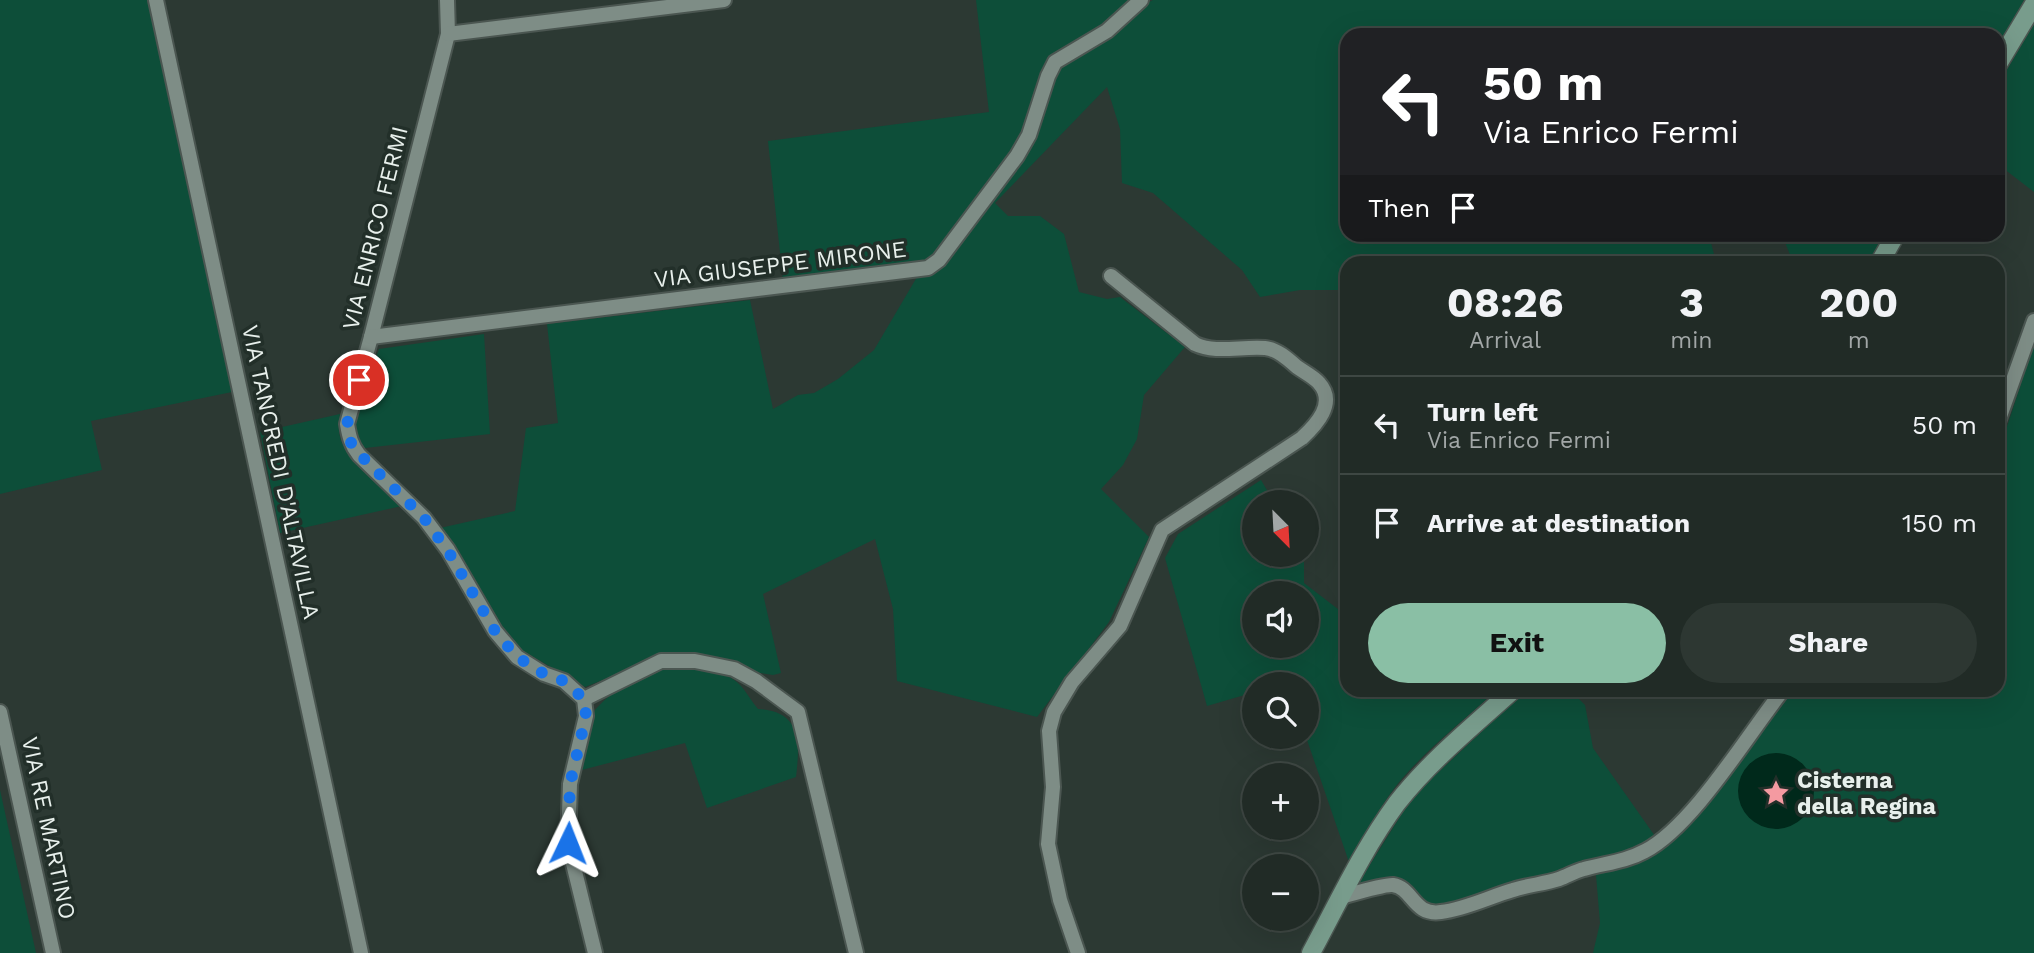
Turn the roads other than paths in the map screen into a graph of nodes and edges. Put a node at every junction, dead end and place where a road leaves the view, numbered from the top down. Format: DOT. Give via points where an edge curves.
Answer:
graph roads {
  1 [pos="156,0"];
  2 [pos="447,0"];
  3 [pos="724,0"];
  4 [pos="1141,0"];
  5 [pos="2034,4"];
  6 [pos="448,34"];
  7 [pos="2005,52"];
  8 [pos="1111,276"];
  9 [pos="2034,321"];
  10 [pos="372,337"];
  11 [pos="2005,402"];
  12 [pos="1505,697"];
  13 [pos="1778,697"];
  14 [pos="584,699"];
  15 [pos="0,712"];
  16 [pos="1341,897"];
  17 [pos="53,953"];
  18 [pos="361,953"];
  19 [pos="595,953"];
  20 [pos="856,953"];
  21 [pos="1078,953"];
  22 [pos="1311,953"];
  1 -- 18 [label="street, VIA TANCREDI D'ALTAVILLA"];
  2 -- 6 [label="street, VIA ENRICO FERMI"];
  3 -- 6 [label="street"];
  4 -- 10 [label="street, VIA GIUSEPPE MIRONE" via="1107,31 1055,62 1030,135 939,260 928,268"];
  5 -- 7 [label="main road"];
  6 -- 10 [label="street, VIA ENRICO FERMI"];
  8 -- 21 [label="street" via="1205,349 1266,348 1280,354 1321,384 1326,408 1318,424 1301,438 1162,530 1120,626 1072,682 1054,712 1049,731 1053,787 1048,844"];
  9 -- 11 [label="street"];
  10 -- 14 [label="street, VIA ENRICO FERMI" via="347,424 352,447 424,518 495,631 517,657 564,681"];
  12 -- 16 [label="main road" via="1427,769 1397,804"];
  13 -- 16 [label="street" via="1704,795 1674,830 1646,851 1441,912 1427,912 1391,885"];
  14 -- 19 [label="street" via="586,716 570,784 568,843"];
  14 -- 20 [label="street" via="662,661 695,661 734,669 798,712"];
  15 -- 17 [label="street, VIA RE MARTINO"];
  16 -- 22 [label="main road"];
}
